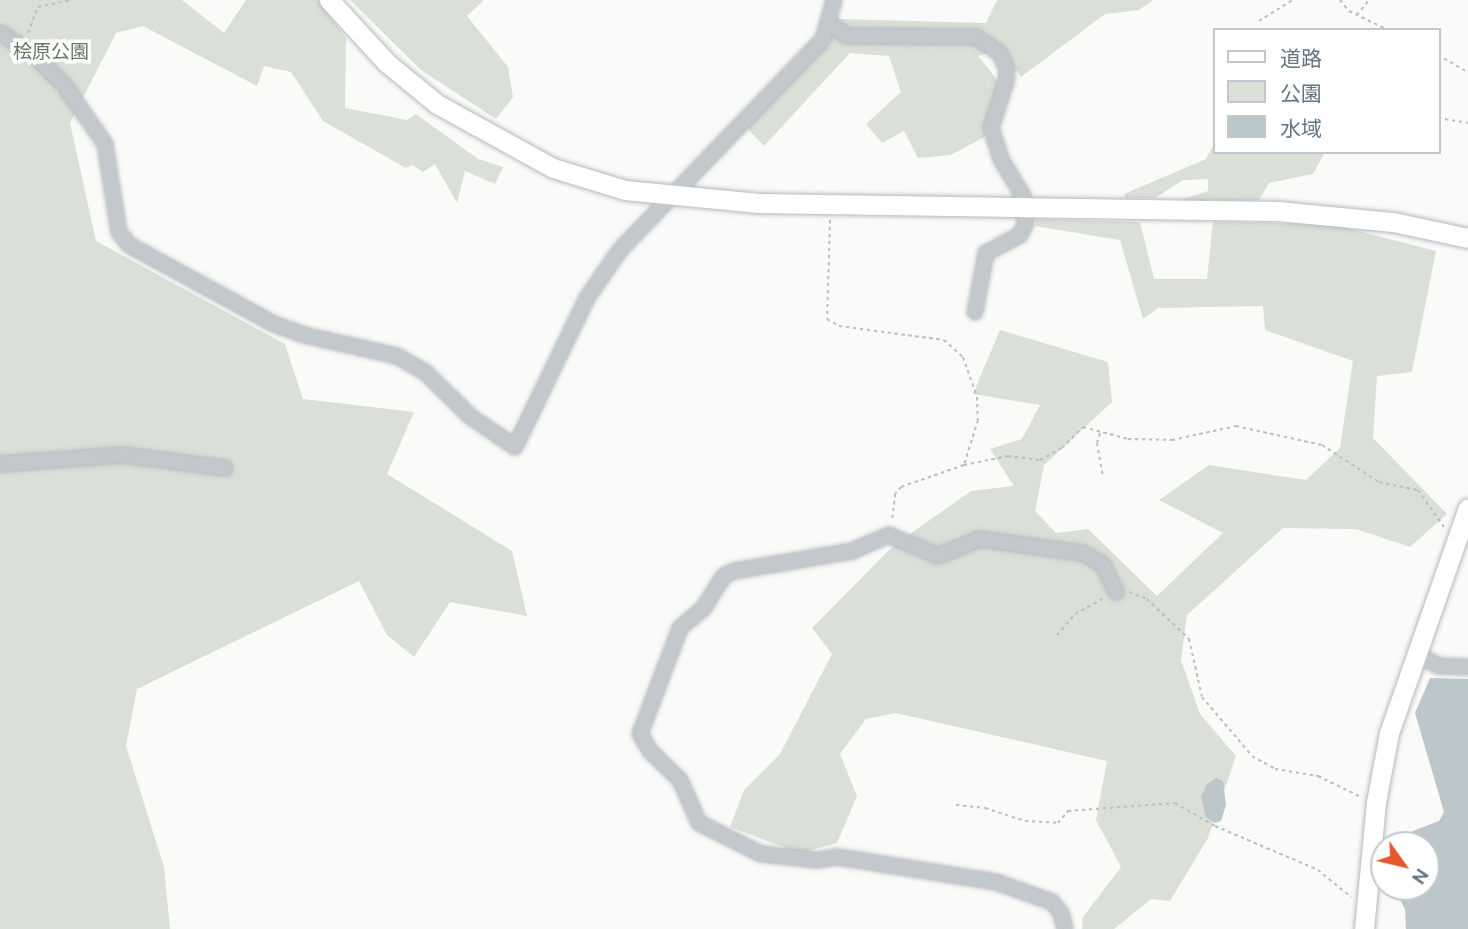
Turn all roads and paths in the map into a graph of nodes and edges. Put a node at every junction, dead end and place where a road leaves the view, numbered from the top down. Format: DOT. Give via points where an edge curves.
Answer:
graph roads {
  1 [pos="70,0"];
  2 [pos="330,0"];
  3 [pos="834,0"];
  4 [pos="1292,0"];
  5 [pos="1340,0"];
  6 [pos="1369,0"];
  7 [pos="1357,15"];
  8 [pos="1259,21"];
  9 [pos="830,24"];
  10 [pos="1384,28"];
  11 [pos="0,33"];
  12 [pos="16,43"];
  13 [pos="1440,56"];
  14 [pos="1468,72"];
  15 [pos="1440,118"];
  16 [pos="1468,123"];
  17 [pos="674,198"];
  18 [pos="830,205"];
  19 [pos="1024,207"];
  20 [pos="1468,238"];
  21 [pos="975,312"];
  22 [pos="1100,432"];
  23 [pos="0,464"];
  24 [pos="964,465"];
  25 [pos="225,468"];
  26 [pos="1103,476"];
  27 [pos="1468,508"];
  28 [pos="889,535"];
  29 [pos="1457,542"];
  30 [pos="1116,592"];
  31 [pos="1056,635"];
  32 [pos="1418,655"];
  33 [pos="1468,667"];
  34 [pos="1376,802"];
  35 [pos="956,805"];
  36 [pos="1366,899"];
  37 [pos="1065,929"];
  38 [pos="1364,929"];
  1 -- 12 [label="path" via="38,7 29,32"];
  2 -- 17 [label="street" via="387,63 437,104 508,147 586,181"];
  3 -- 9 [label="street"];
  4 -- 8 [label="path"];
  5 -- 7 [label="path"];
  6 -- 7 [label="path"];
  7 -- 10 [label="path"];
  9 -- 17 [label="street" via="823,39"];
  9 -- 19 [label="street" via="847,36 976,37 1000,54 1007,69 991,128"];
  11 -- 12 [label="street"];
  12 -- 17 [label="street" via="64,85 105,144 118,232 129,245 274,324 397,356 425,372 471,417 515,447 587,298 620,250"];
  13 -- 14 [label="path"];
  15 -- 16 [label="path"];
  17 -- 18 [label="street"];
  18 -- 19 [label="street"];
  18 -- 24 [label="path" via="827,319 839,326 953,345 970,372 979,408"];
  19 -- 20 [label="street" via="1278,211 1393,222"];
  19 -- 21 [label="street" via="1024,230 982,260"];
  22 -- 24 [label="path" via="1078,428 1062,448 1031,462 1008,456"];
  22 -- 26 [label="path" via="1097,443"];
  22 -- 29 [label="path" via="1128,439 1172,440 1236,426 1322,445 1379,482 1418,490"];
  23 -- 25 [label="street" via="123,455"];
  24 -- 28 [label="path" via="897,490"];
  27 -- 29 [label="street"];
  28 -- 30 [label="street" via="933,556 979,539 1083,553 1103,565"];
  28 -- 37 [label="street" via="852,551 734,570 724,576 703,608 680,628 640,734 642,742 680,780 699,822 761,854 817,860 838,857 996,882 1052,902"];
  29 -- 32 [label="street"];
  30 -- 31 [label="path" via="1075,614"];
  30 -- 34 [label="path" via="1147,598 1180,628 1194,652 1208,709 1252,756 1266,766 1318,776"];
  32 -- 33 [label="street" via="1439,666"];
  32 -- 34 [label="street" via="1389,733"];
  34 -- 36 [label="street"];
  35 -- 36 [label="path" via="985,808 1025,821 1058,823 1068,811 1175,803 1215,827 1318,870 1344,894"];
  36 -- 38 [label="street"];
}
